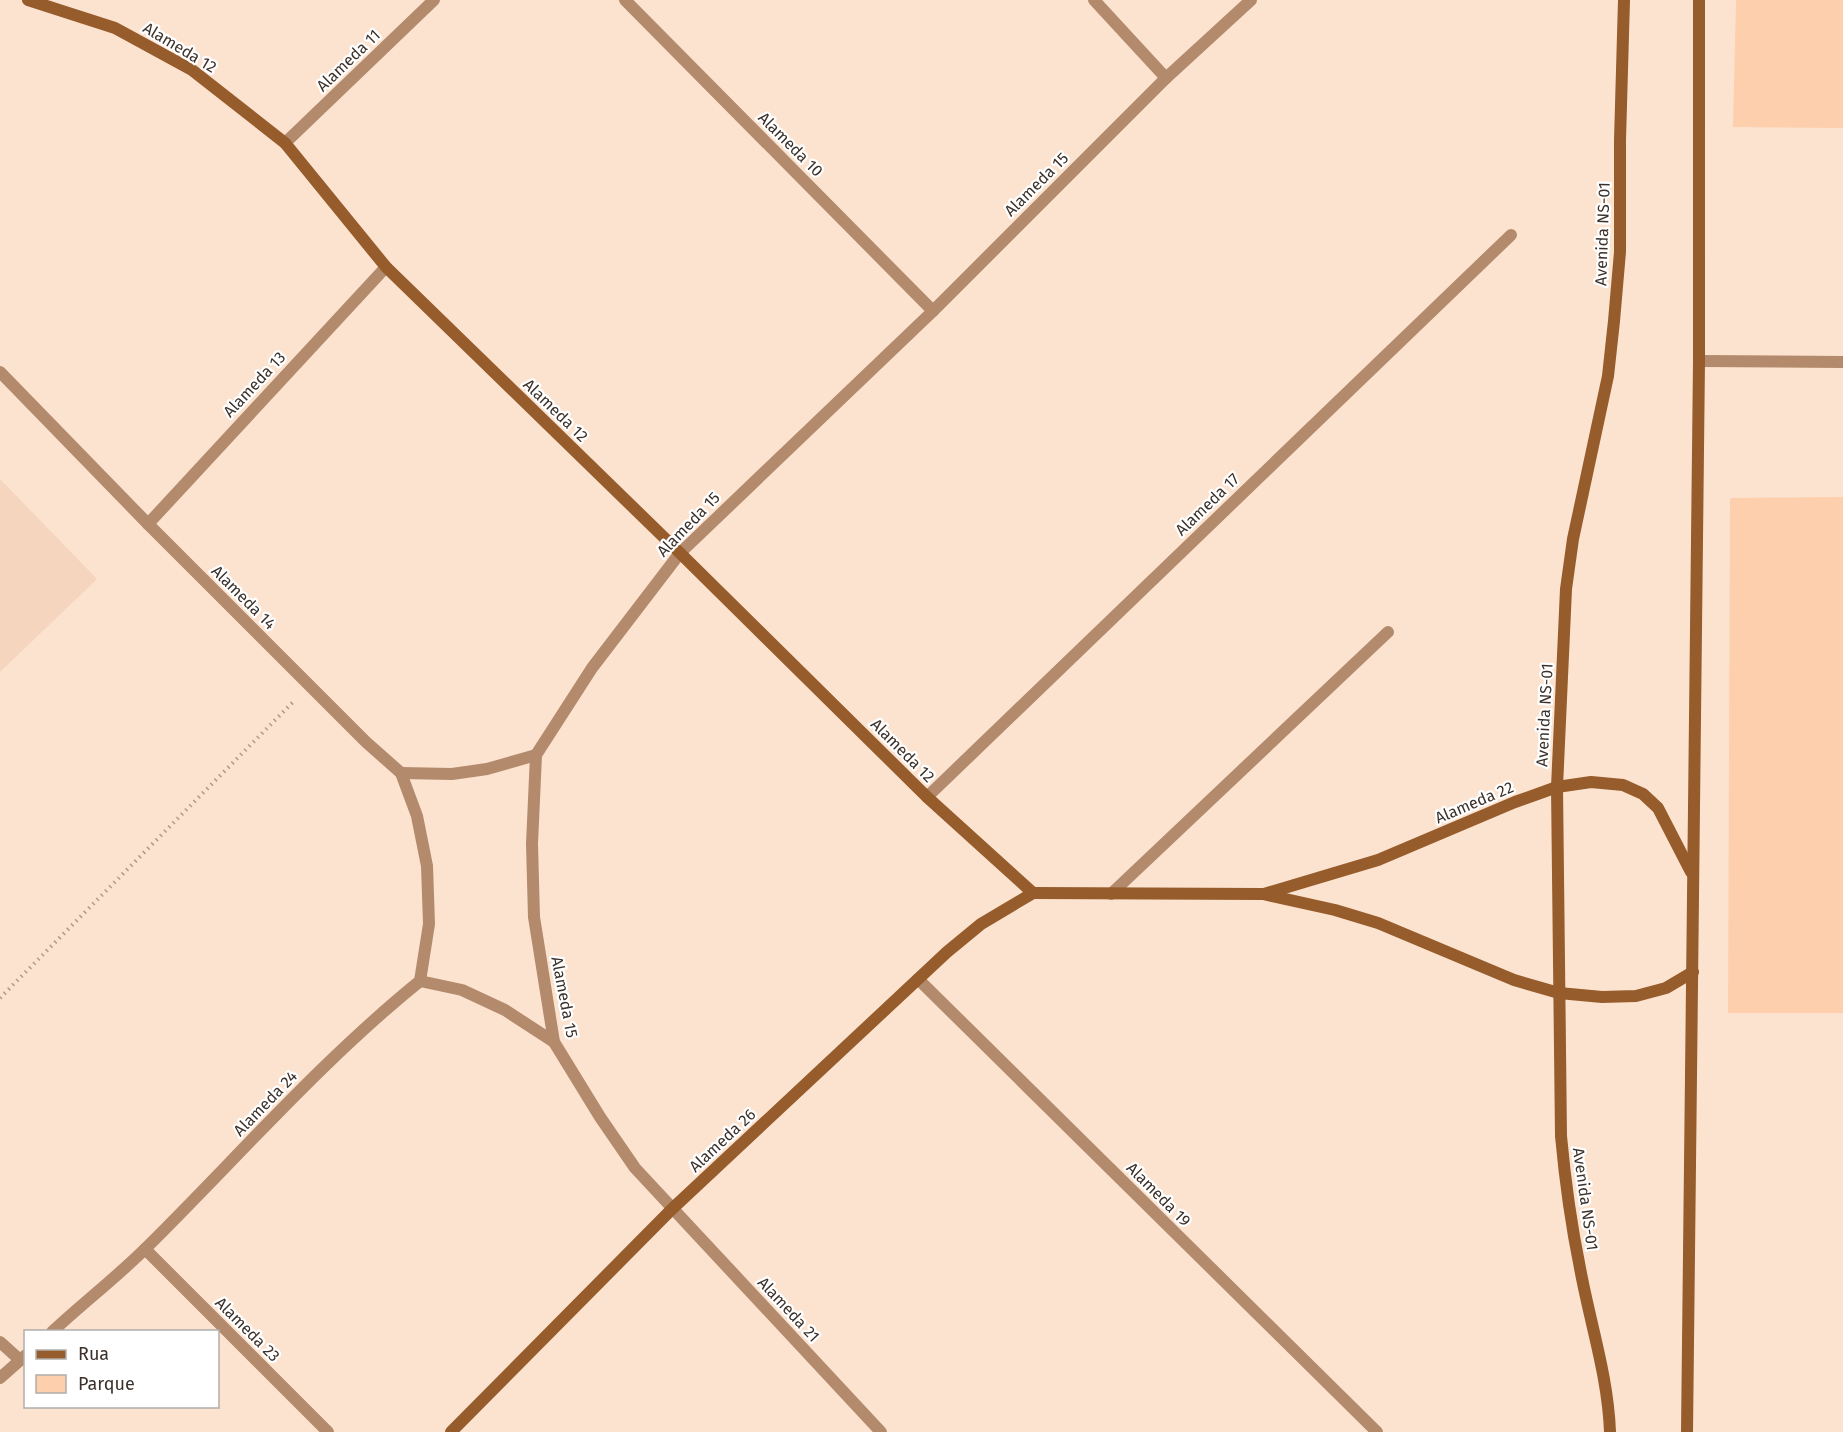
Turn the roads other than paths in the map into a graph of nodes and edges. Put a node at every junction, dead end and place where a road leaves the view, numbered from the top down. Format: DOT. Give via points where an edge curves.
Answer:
graph roads {
  1 [pos="28,0"];
  2 [pos="434,0"];
  3 [pos="625,0"];
  4 [pos="1094,0"];
  5 [pos="1251,0"];
  6 [pos="1624,0"];
  7 [pos="1699,0"];
  8 [pos="1166,78"];
  9 [pos="285,143"];
  10 [pos="1511,236"];
  11 [pos="386,267"];
  12 [pos="933,311"];
  13 [pos="1699,361"];
  14 [pos="1843,362"];
  15 [pos="0,372"];
  16 [pos="147,524"];
  17 [pos="680,553"];
  18 [pos="1389,632"];
  19 [pos="536,755"];
  20 [pos="401,773"];
  21 [pos="1557,787"];
  22 [pos="927,797"];
  23 [pos="1693,875"];
  24 [pos="1033,893"];
  25 [pos="1111,894"];
  26 [pos="1263,894"];
  27 [pos="1693,972"];
  28 [pos="918,979"];
  29 [pos="420,981"];
  30 [pos="1559,993"];
  31 [pos="554,1042"];
  32 [pos="672,1209"];
  33 [pos="145,1249"];
  34 [pos="54,1330"];
  35 [pos="0,1342"];
  36 [pos="23,1357"];
  37 [pos="0,1377"];
  38 [pos="328,1432"];
  39 [pos="452,1432"];
  40 [pos="881,1432"];
  41 [pos="1377,1432"];
  42 [pos="1610,1432"];
  43 [pos="1687,1432"];
  1 -- 9 [label="street, Alameda 12" via="115,28 192,70"];
  2 -- 9 [label="street, Alameda 11"];
  3 -- 12 [label="street, Alameda 10"];
  4 -- 8 [label="street"];
  5 -- 8 [label="street, Alameda 15"];
  6 -- 21 [label="street, Avenida NS-01" via="1620,252 1608,376 1572,539"];
  7 -- 13 [label="street"];
  8 -- 12 [label="street, Alameda 15"];
  9 -- 11 [label="street, Alameda 12"];
  10 -- 22 [label="street, Alameda 17"];
  11 -- 16 [label="street, Alameda 13"];
  11 -- 17 [label="street, Alameda 12"];
  12 -- 17 [label="street, Alameda 15"];
  13 -- 14 [label="street"];
  13 -- 23 [label="street"];
  15 -- 16 [label="street, Alameda 14"];
  16 -- 20 [label="street, Alameda 14"];
  17 -- 19 [label="street, Alameda 15" via="592,668"];
  17 -- 22 [label="street, Alameda 12"];
  18 -- 25 [label="street"];
  19 -- 20 [label="street" via="452,774"];
  19 -- 31 [label="street, Alameda 15" via="534,917"];
  20 -- 29 [label="street, Alameda 14" via="417,816 428,866 429,924"];
  21 -- 23 [label="street, Alameda 22" via="1591,782 1623,785 1643,794 1658,808"];
  21 -- 26 [label="street, Alameda 22" via="1378,860"];
  21 -- 30 [label="street, Avenida NS-01"];
  22 -- 24 [label="street, Alameda 12"];
  23 -- 27 [label="street"];
  24 -- 25 [label="street, Alameda 22"];
  24 -- 28 [label="street, Alameda 26" via="981,924"];
  25 -- 26 [label="street, Alameda 22"];
  26 -- 30 [label="street, Alameda 22" via="1378,923 1514,980"];
  27 -- 30 [label="street, Alameda 22" via="1666,988 1636,996 1602,998"];
  27 -- 43 [label="street"];
  28 -- 32 [label="street, Alameda 26"];
  28 -- 41 [label="street, Alameda 19"];
  29 -- 31 [label="street" via="473,995 505,1010"];
  29 -- 33 [label="street, Alameda 24" via="337,1053"];
  30 -- 42 [label="street, Avenida NS-01" via="1565,1177 1604,1377"];
  31 -- 32 [label="street, Alameda 15" via="635,1168"];
  32 -- 39 [label="street, Alameda 26"];
  32 -- 40 [label="street, Alameda 21"];
  33 -- 34 [label="street, Alameda 24"];
  33 -- 38 [label="street, Alameda 23"];
  35 -- 36 [label="street"];
  36 -- 37 [label="street"];
}
